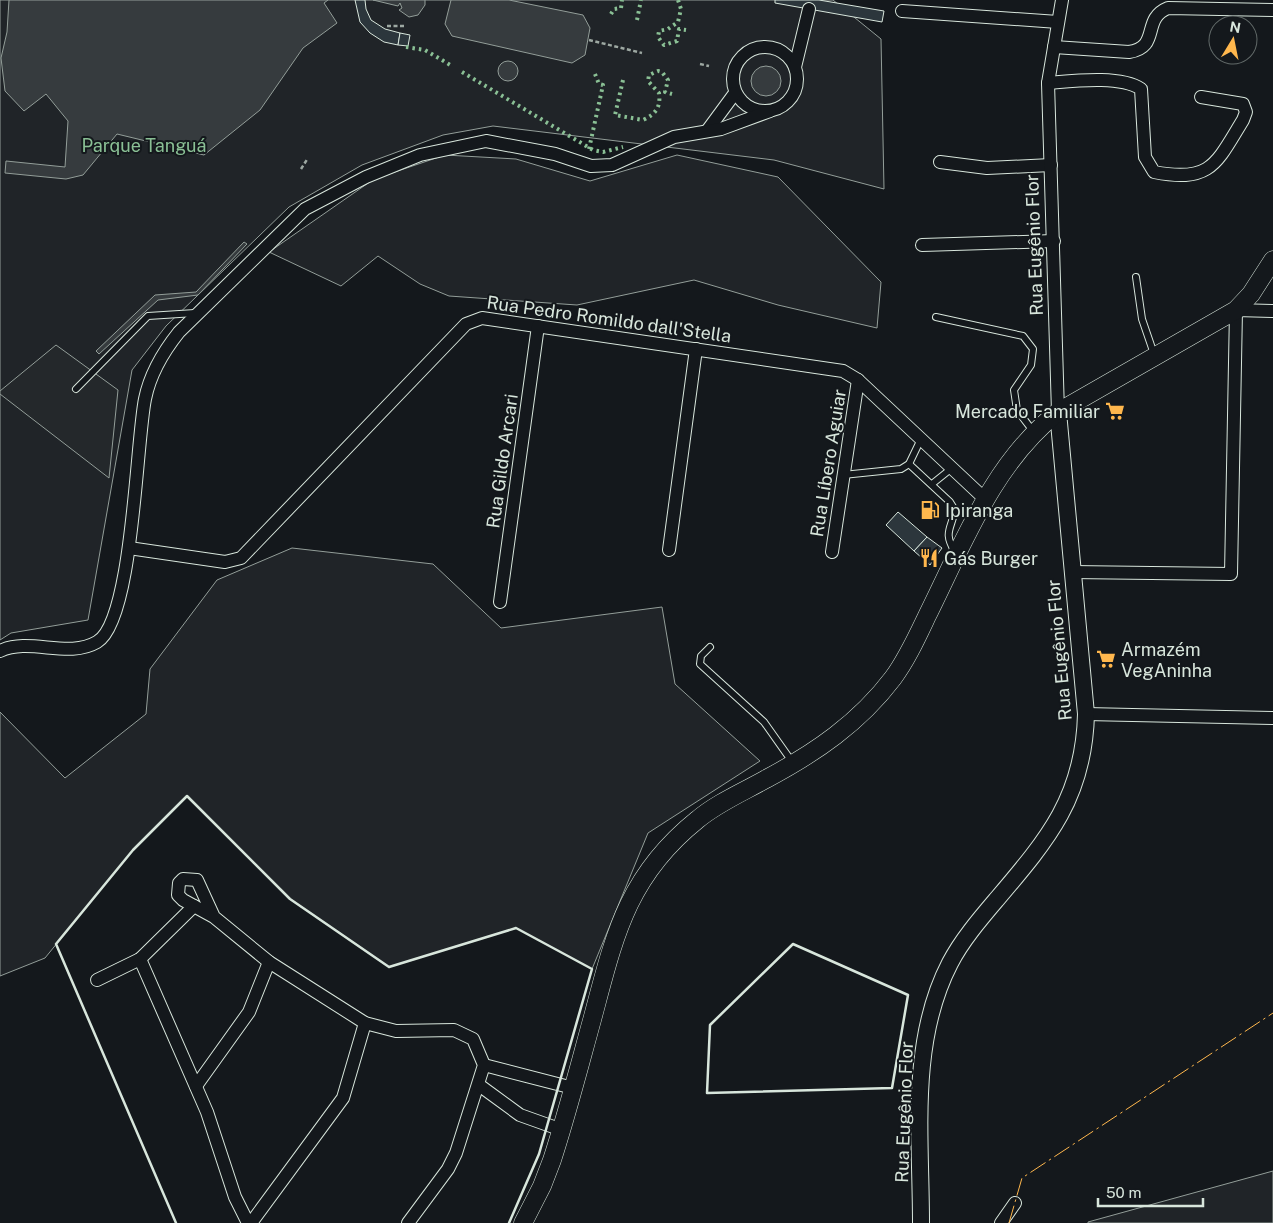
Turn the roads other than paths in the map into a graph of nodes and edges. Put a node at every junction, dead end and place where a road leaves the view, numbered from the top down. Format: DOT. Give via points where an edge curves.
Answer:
graph roads {
  1 [pos="1062,0"];
  2 [pos="809,9"];
  3 [pos="1273,10"];
  4 [pos="902,11"];
  5 [pos="1058,22"];
  6 [pos="1054,47"];
  7 [pos="795,67"];
  8 [pos="1048,83"];
  9 [pos="735,93"];
  10 [pos="1201,97"];
  11 [pos="770,111"];
  12 [pos="707,131"];
  13 [pos="940,162"];
  14 [pos="1051,164"];
  15 [pos="1054,241"];
  16 [pos="922,245"];
  17 [pos="1273,260"];
  18 [pos="1136,277"];
  19 [pos="1236,310"];
  20 [pos="1273,311"];
  21 [pos="199,313"];
  22 [pos="936,317"];
  23 [pos="538,326"];
  24 [pos="696,349"];
  25 [pos="1156,358"];
  26 [pos="858,380"];
  27 [pos="76,389"];
  28 [pos="1058,412"];
  29 [pos="1034,432"];
  30 [pos="921,439"];
  31 [pos="909,464"];
  32 [pos="952,468"];
  33 [pos="844,475"];
  34 [pos="932,484"];
  35 [pos="986,500"];
  36 [pos="129,548"];
  37 [pos="669,550"];
  38 [pos="832,552"];
  39 [pos="958,556"];
  40 [pos="1072,572"];
  41 [pos="500,602"];
  42 [pos="710,647"];
  43 [pos="0,651"];
  44 [pos="1086,714"];
  45 [pos="1273,718"];
  46 [pos="794,764"];
  47 [pos="194,906"];
  48 [pos="214,917"];
  49 [pos="140,959"];
  50 [pos="269,962"];
  51 [pos="97,980"];
  52 [pos="366,1023"];
  53 [pos="484,1065"];
  54 [pos="196,1086"];
  55 [pos="478,1086"];
  56 [pos="574,1088"];
  57 [pos="562,1130"];
  58 [pos="1015,1203"];
  59 [pos="250,1223"];
  60 [pos="408,1223"];
  61 [pos="523,1223"];
  62 [pos="921,1223"];
  63 [pos="1001,1223"];
  1 -- 5 [label="street, Rua Eugênio Flor"];
  2 -- 7 [label="street"];
  3 -- 6 [label="street" via="1168,8 1159,12 1146,44 1140,50"];
  4 -- 5 [label="street"];
  5 -- 6 [label="street, Rua Eugênio Flor"];
  6 -- 8 [label="street, Rua Eugênio Flor"];
  7 -- 9 [label="street" via="779,50 756,48 737,61 732,84"];
  7 -- 11 [label="street" via="798,78 793,95 781,107"];
  8 -- 10 [label="street" via="1132,83 1142,89 1145,157 1154,172 1175,176 1199,174 1212,166 1246,112 1242,104"];
  8 -- 14 [label="street, Rua Eugênio Flor"];
  9 -- 11 [label="street" via="749,107"];
  9 -- 12 [label="street"];
  11 -- 12 [label="street"];
  12 -- 21 [label="street" via="674,137 612,165 591,166 556,154 486,141 420,155 366,177 304,209"];
  13 -- 14 [label="street" via="986,168"];
  14 -- 15 [label="street, Rua Eugênio Flor"];
  15 -- 16 [label="street"];
  15 -- 28 [label="street, Rua Eugênio Flor"];
  17 -- 19 [label="main road" via="1252,294"];
  18 -- 25 [label="lane" via="1142,319"];
  19 -- 20 [label="street"];
  19 -- 25 [label="main road"];
  19 -- 40 [label="street" via="1231,574"];
  21 -- 27 [label="lane" via="148,316"];
  21 -- 36 [label="street" via="162,353 145,398"];
  22 -- 29 [label="lane" via="1022,336 1033,349 1031,364 1014,390 1017,410"];
  23 -- 24 [label="street, Rua Pedro Romildo dall'Stella"];
  23 -- 36 [label="street, Rua Pedro Romildo dall'Stella" via="482,318 466,324 241,558 217,561"];
  23 -- 41 [label="street, Rua Gildo Arcari"];
  24 -- 26 [label="street, Rua Pedro Romildo dall'Stella" via="836,368"];
  24 -- 37 [label="street"];
  25 -- 28 [label="main road"];
  26 -- 30 [label="street, Rua Pedro Romildo dall'Stella"];
  26 -- 33 [label="street, Rua Líbero Aguiar"];
  28 -- 29 [label="main road"];
  28 -- 40 [label="street, Rua Eugênio Flor"];
  29 -- 35 [label="main road" via="1009,461"];
  30 -- 31 [label="lane"];
  30 -- 32 [label="street, Rua Pedro Romildo dall'Stella"];
  31 -- 33 [label="lane" via="902,470"];
  31 -- 34 [label="lane"];
  32 -- 34 [label="lane"];
  32 -- 35 [label="street, Rua Pedro Romildo dall'Stella"];
  33 -- 38 [label="street, Rua Líbero Aguiar"];
  34 -- 39 [label="lane" via="955,510 948,528 948,540"];
  35 -- 39 [label="main road"];
  36 -- 43 [label="street" via="115,614 106,635 88,646 14,646"];
  39 -- 46 [label="main road" via="894,677 850,725"];
  40 -- 44 [label="street, Rua Eugênio Flor"];
  42 -- 46 [label="lane" via="701,656 700,664 764,722"];
  44 -- 45 [label="street"];
  44 -- 62 [label="street, Rua Eugênio Flor" via="1079,773 1059,820 950,962 928,1021 922,1065"];
  46 -- 56 [label="main road" via="698,819 657,859 640,884 625,910 616,935"];
  47 -- 48 [label="street"];
  47 -- 48 [label="street" via="178,895 178,884 184,879 200,883"];
  47 -- 49 [label="street"];
  48 -- 50 [label="street"];
  49 -- 51 [label="street"];
  49 -- 54 [label="street"];
  50 -- 52 [label="street"];
  50 -- 54 [label="street" via="249,1012"];
  52 -- 53 [label="street" via="396,1031 442,1029 459,1032 473,1039"];
  52 -- 59 [label="street" via="343,1098"];
  53 -- 55 [label="street"];
  53 -- 56 [label="street"];
  54 -- 59 [label="street" via="215,1131 235,1197"];
  55 -- 57 [label="street" via="520,1115"];
  55 -- 60 [label="street" via="448,1169"];
  56 -- 57 [label="main road"];
  57 -- 61 [label="main road" via="542,1186"];
  58 -- 63 [label="street"];
}
